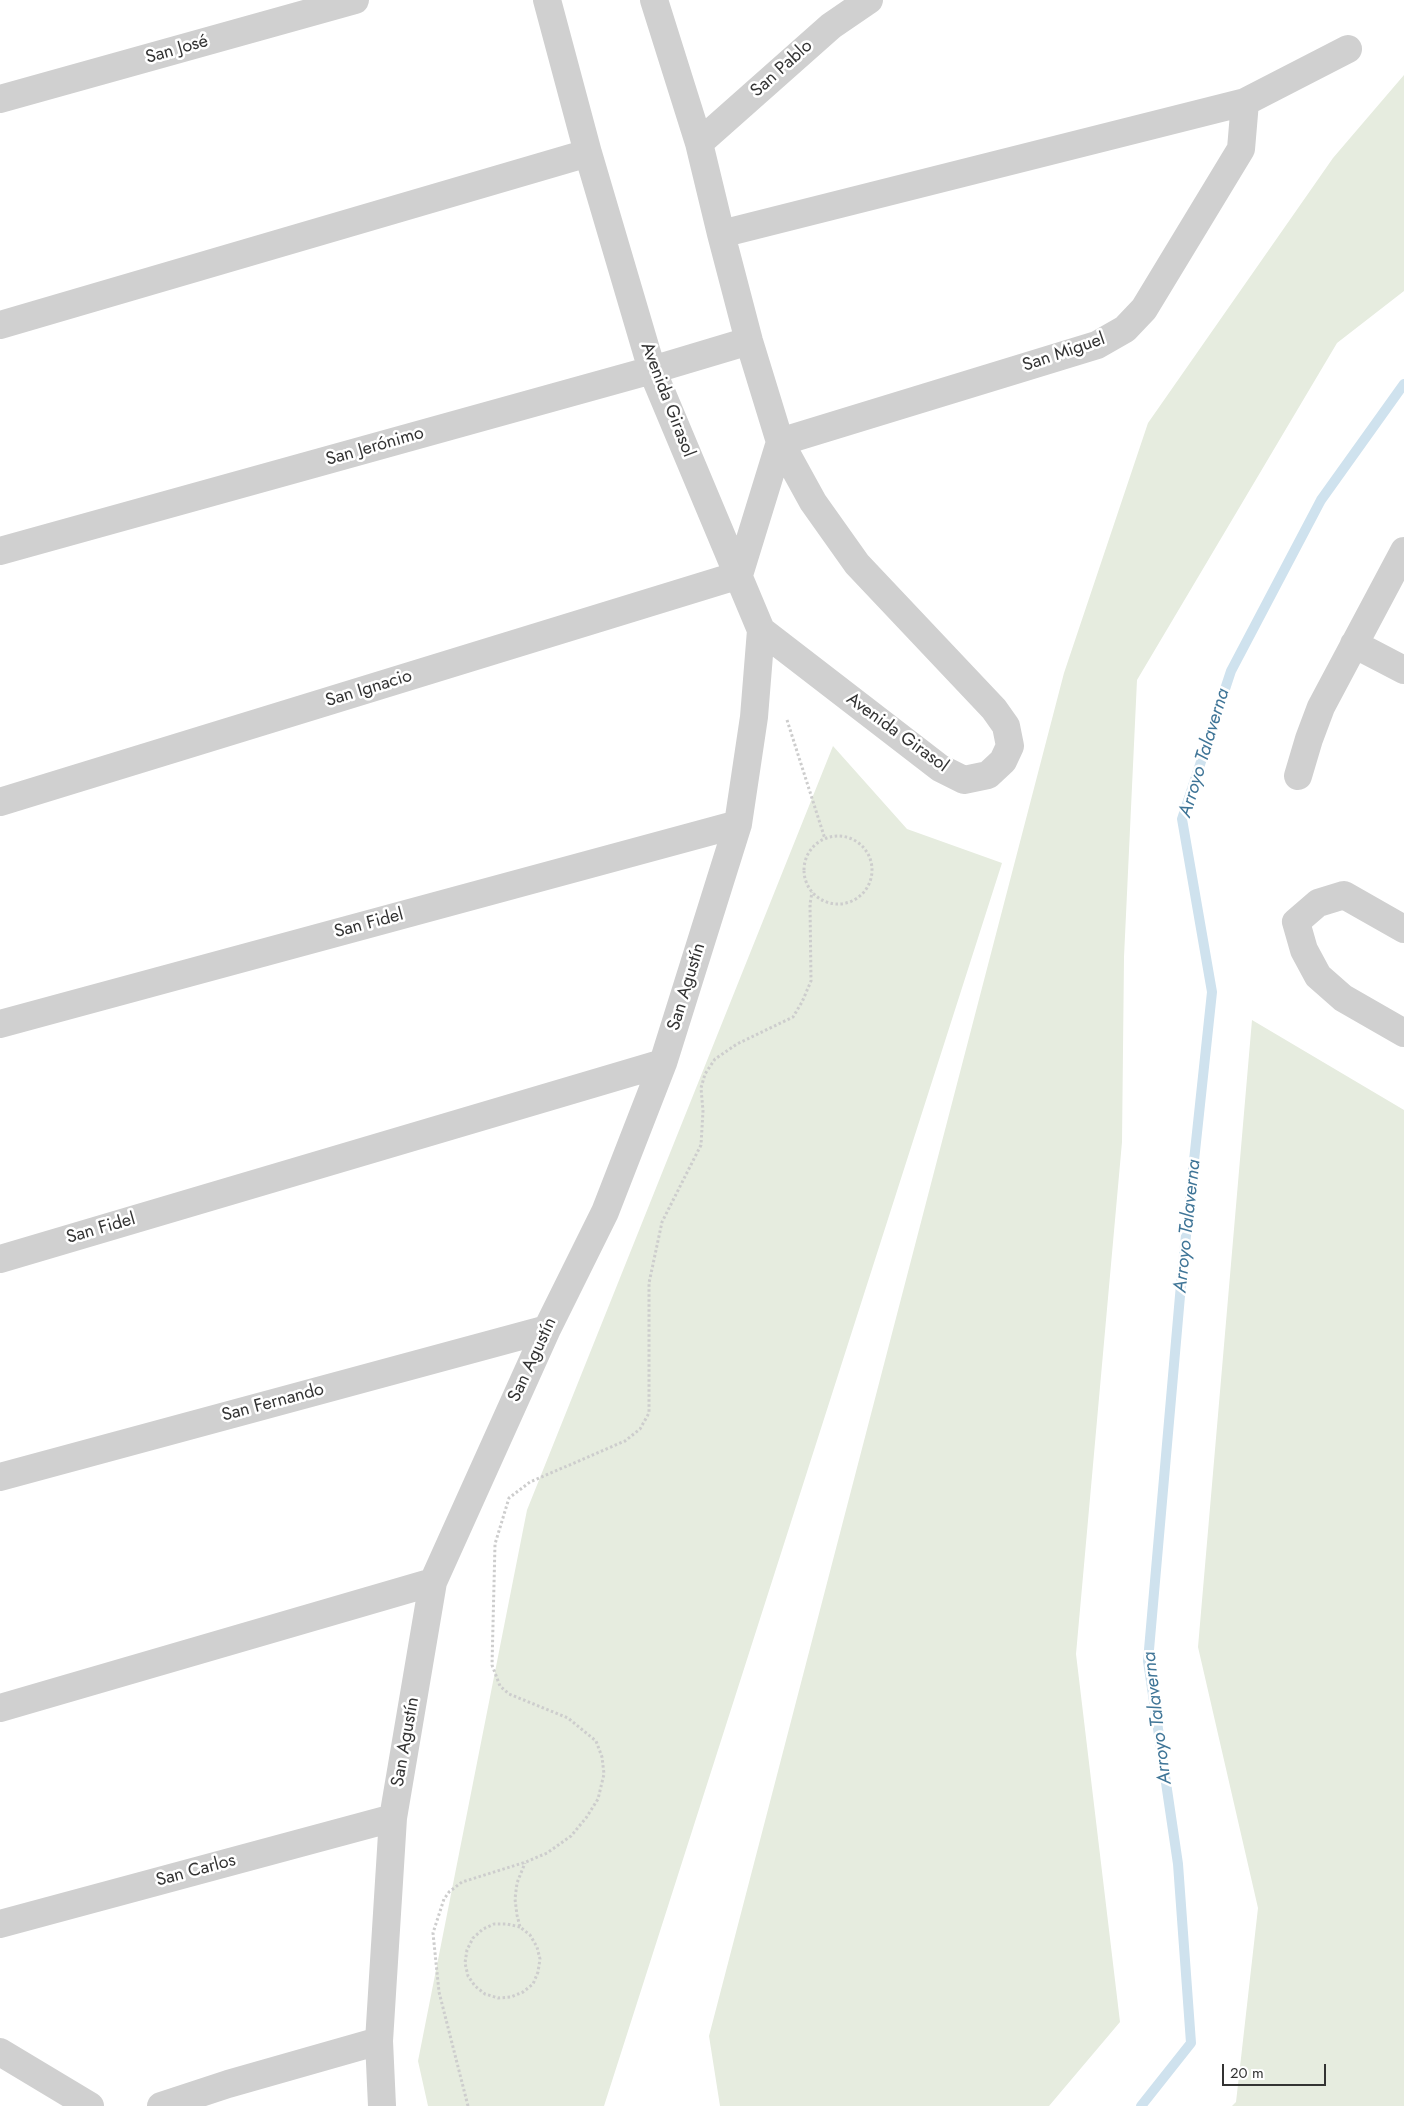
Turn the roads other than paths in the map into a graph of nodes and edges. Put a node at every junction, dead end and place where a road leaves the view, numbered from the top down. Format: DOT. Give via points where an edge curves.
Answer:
graph roads {
  1 [pos="355,0"];
  2 [pos="547,0"];
  3 [pos="654,0"];
  4 [pos="869,0"];
  5 [pos="1348,49"];
  6 [pos="0,99"];
  7 [pos="1245,102"];
  8 [pos="699,143"];
  9 [pos="588,154"];
  10 [pos="721,234"];
  11 [pos="0,325"];
  12 [pos="749,340"];
  13 [pos="652,370"];
  14 [pos="780,442"];
  15 [pos="0,551"];
  16 [pos="1404,551"];
  17 [pos="739,575"];
  18 [pos="761,630"];
  19 [pos="1354,644"];
  20 [pos="1404,670"];
  21 [pos="1298,776"];
  22 [pos="0,802"];
  23 [pos="738,824"];
  24 [pos="1404,929"];
  25 [pos="0,1024"];
  26 [pos="1404,1032"];
  27 [pos="663,1063"];
  28 [pos="0,1259"];
  29 [pos="547,1329"];
  30 [pos="0,1477"];
  31 [pos="433,1582"];
  32 [pos="0,1708"];
  33 [pos="393,1818"];
  34 [pos="0,1924"];
  35 [pos="379,2041"];
  36 [pos="0,2052"];
  37 [pos="90,2106"];
  38 [pos="161,2106"];
  39 [pos="382,2106"];
  1 -- 6 [label="street, San José"];
  2 -- 9 [label="street, Avenida Girasol"];
  3 -- 8 [label="street, Avenida Girasol"];
  4 -- 8 [label="street, San Pablo" via="830,26"];
  5 -- 7 [label="street"];
  7 -- 10 [label="street"];
  7 -- 14 [label="street, San Miguel" via="1241,149 1160,285 1125,329 1097,345"];
  8 -- 10 [label="street, Avenida Girasol"];
  9 -- 11 [label="street"];
  9 -- 13 [label="street, Avenida Girasol"];
  10 -- 12 [label="street, Avenida Girasol"];
  12 -- 13 [label="street, San Jerónimo"];
  12 -- 14 [label="street, Avenida Girasol"];
  13 -- 15 [label="street, San Jerónimo"];
  13 -- 17 [label="street, Avenida Girasol"];
  14 -- 17 [label="street"];
  14 -- 18 [label="street, Avenida Girasol" via="813,502 857,564 994,709 1006,726 1010,746 1003,761 988,775 964,780 940,768"];
  16 -- 19 [label="street"];
  17 -- 18 [label="street, Avenida Girasol"];
  17 -- 22 [label="street, San Ignacio"];
  18 -- 23 [label="street, San Agustín" via="754,717"];
  19 -- 20 [label="street"];
  19 -- 21 [label="street" via="1320,707"];
  23 -- 25 [label="street, San Fidel"];
  23 -- 27 [label="street, San Agustín"];
  24 -- 26 [label="street" via="1344,895 1318,903 1296,922 1304,950 1318,976 1343,998"];
  27 -- 28 [label="street, San Fidel"];
  27 -- 29 [label="street, San Agustín" via="605,1212"];
  29 -- 30 [label="street, San Fernando"];
  29 -- 31 [label="street, San Agustín"];
  31 -- 32 [label="street"];
  31 -- 33 [label="street, San Agustín"];
  33 -- 34 [label="street, San Carlos"];
  33 -- 35 [label="street, San Agustín"];
  35 -- 38 [label="street"];
  35 -- 39 [label="street, San Agustín"];
  36 -- 37 [label="street"];
}
